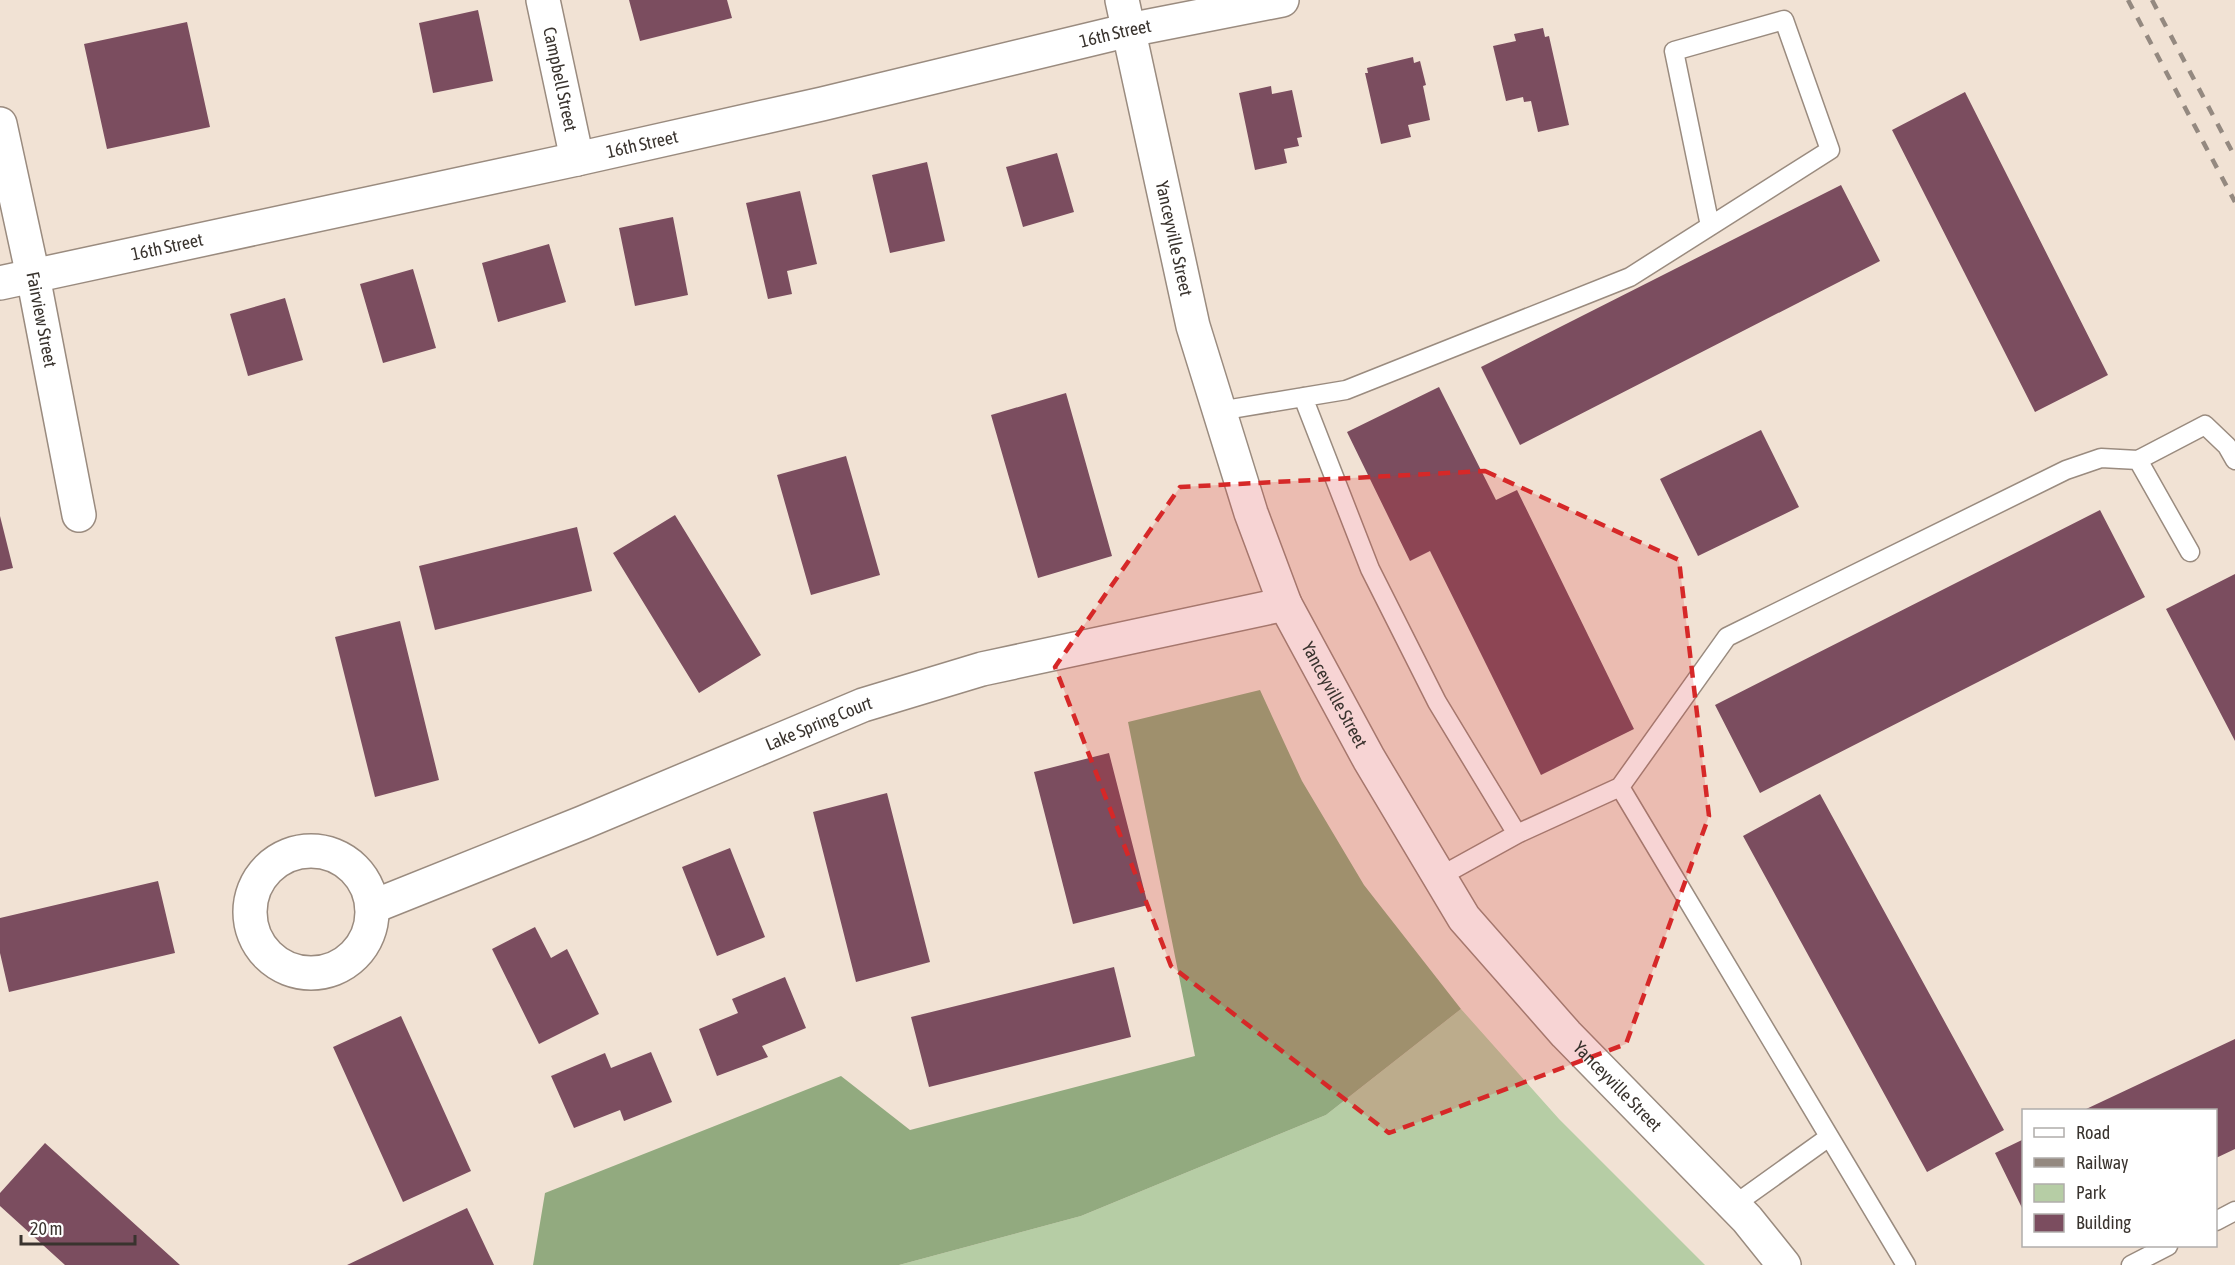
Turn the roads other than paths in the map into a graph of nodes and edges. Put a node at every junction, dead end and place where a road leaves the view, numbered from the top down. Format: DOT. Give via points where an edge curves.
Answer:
graph roads {
  1 [pos="543,0"];
  2 [pos="1282,0"];
  3 [pos="1125,15"];
  4 [pos="0,124"];
  5 [pos="577,159"];
  6 [pos="1710,226"];
  7 [pos="33,276"];
  8 [pos="0,283"];
  9 [pos="1303,397"];
  10 [pos="1220,411"];
  11 [pos="2138,460"];
  12 [pos="2235,460"];
  13 [pos="79,515"];
  14 [pos="2190,552"];
  15 [pos="1285,604"];
  16 [pos="1620,787"];
  17 [pos="1517,834"];
  18 [pos="1439,877"];
  19 [pos="372,907"];
  20 [pos="1829,1137"];
  21 [pos="1734,1205"];
  22 [pos="2235,1211"];
  23 [pos="2217,1220"];
  24 [pos="2164,1247"];
  25 [pos="1784,1265"];
  26 [pos="1906,1265"];
  27 [pos="2131,1265"];
  1 -- 5 [label="street, Campbell Street"];
  2 -- 3 [label="street, 16th Street"];
  3 -- 5 [label="street, 16th Street" via="822,104"];
  3 -- 10 [label="street, Yanceyville Street" via="1193,326"];
  4 -- 7 [label="street, Fairview Street"];
  5 -- 7 [label="street, 16th Street"];
  6 -- 6 [label="lane" via="1674,51 1784,20 1830,150"];
  6 -- 9 [label="lane" via="1630,277 1346,390"];
  7 -- 8 [label="street, 16th Street"];
  7 -- 13 [label="street, Fairview Street"];
  9 -- 10 [label="lane"];
  9 -- 17 [label="lane" via="1370,569 1437,702"];
  10 -- 15 [label="street, Yanceyville Street" via="1251,513"];
  11 -- 12 [label="lane" via="2205,425 2227,446"];
  11 -- 14 [label="lane"];
  11 -- 16 [label="lane" via="2101,458 2066,470 1727,637"];
  15 -- 18 [label="street, Yanceyville Street"];
  15 -- 19 [label="street, Lake Spring Court" via="982,669 863,705"];
  16 -- 17 [label="lane"];
  16 -- 20 [label="lane"];
  17 -- 18 [label="lane"];
  18 -- 21 [label="street, Yanceyville Street" via="1464,918 1566,1034"];
  20 -- 21 [label="lane"];
  20 -- 26 [label="lane"];
  21 -- 25 [label="street, Yanceyville Street"];
  22 -- 23 [label="lane"];
  24 -- 27 [label="lane"];
}
